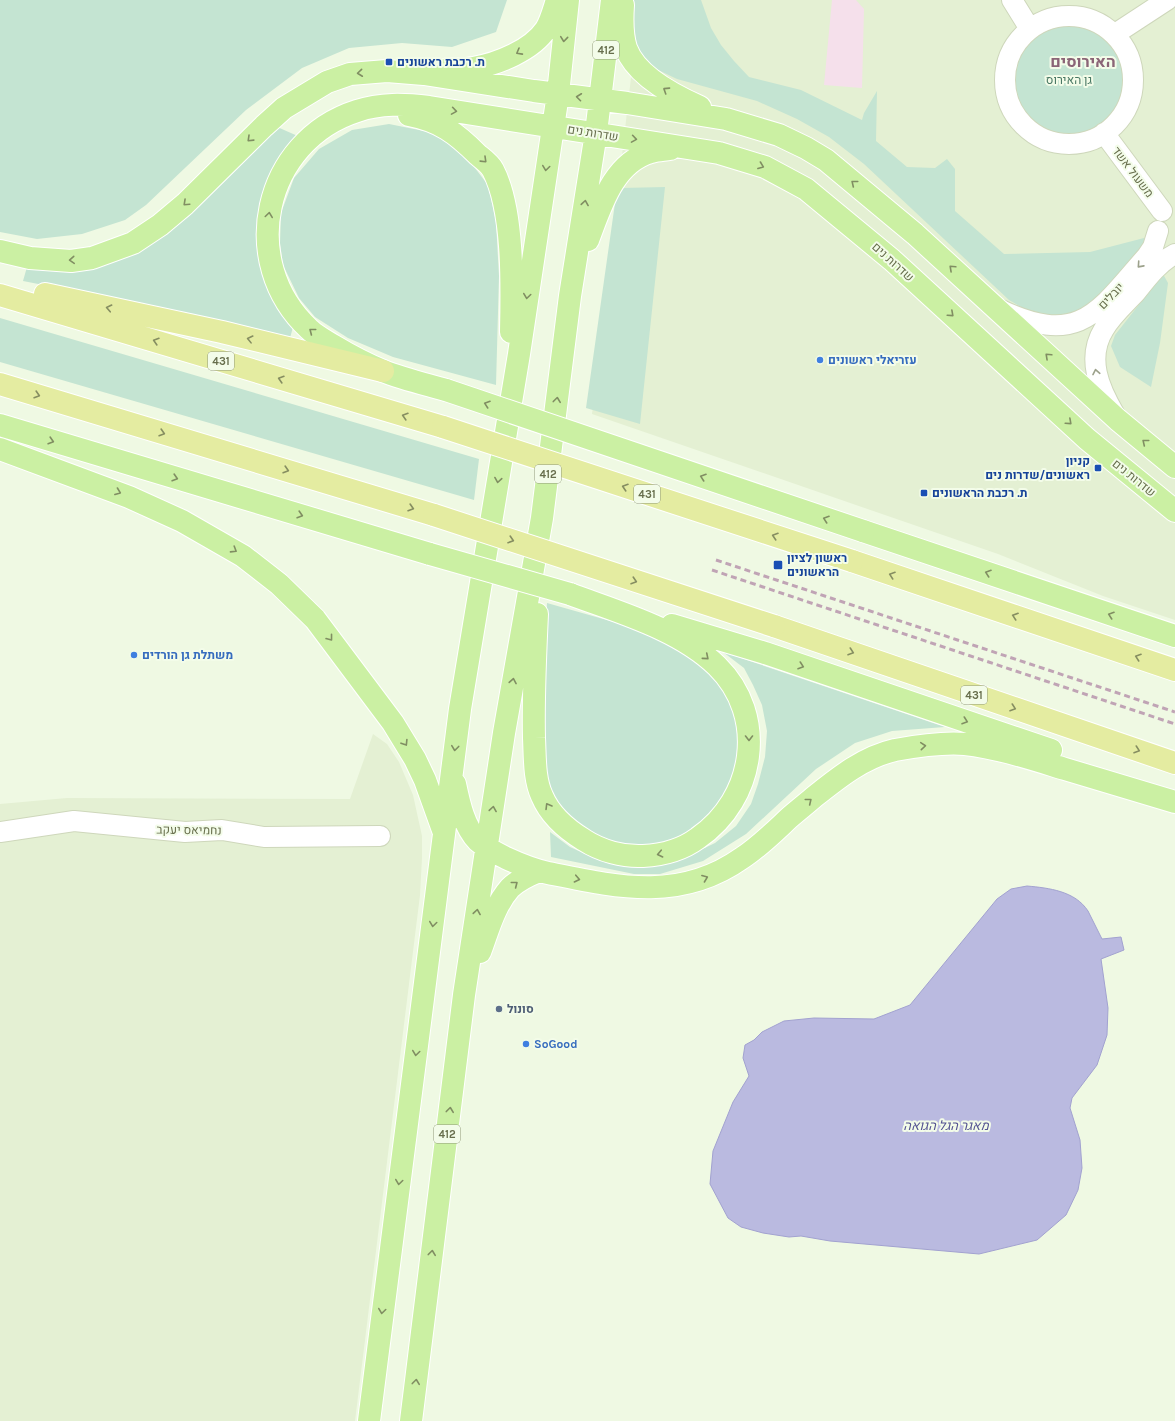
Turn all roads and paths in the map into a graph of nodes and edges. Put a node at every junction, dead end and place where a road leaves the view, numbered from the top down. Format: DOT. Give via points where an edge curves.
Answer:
graph roads {
  1 [pos="557,0"];
  2 [pos="568,0"];
  3 [pos="612,0"];
  4 [pos="623,0"];
  5 [pos="1012,0"];
  6 [pos="1167,0"];
  7 [pos="1030,30"];
  8 [pos="1115,34"];
  9 [pos="398,72"];
  10 [pos="558,94"];
  11 [pos="600,99"];
  12 [pos="726,119"];
  13 [pos="552,126"];
  14 [pos="322,129"];
  15 [pos="596,133"];
  16 [pos="1104,133"];
  17 [pos="683,148"];
  18 [pos="1168,206"];
  19 [pos="1158,231"];
  20 [pos="1175,249"];
  21 [pos="0,251"];
  22 [pos="1175,254"];
  23 [pos="0,285"];
  24 [pos="0,295"];
  25 [pos="570,296"];
  26 [pos="994,306"];
  27 [pos="383,371"];
  28 [pos="0,384"];
  29 [pos="1118,420"];
  30 [pos="507,424"];
  31 [pos="0,426"];
  32 [pos="0,449"];
  33 [pos="1175,467"];
  34 [pos="1175,511"];
  35 [pos="542,518"];
  36 [pos="570,594"];
  37 [pos="1175,636"];
  38 [pos="1175,670"];
  39 [pos="1175,763"];
  40 [pos="453,771"];
  41 [pos="1175,794"];
  42 [pos="1175,802"];
  43 [pos="0,832"];
  44 [pos="444,834"];
  45 [pos="380,836"];
  46 [pos="487,848"];
  47 [pos="539,871"];
  48 [pos="464,995"];
  49 [pos="416,1415"];
  50 [pos="369,1421"];
  1 -- 9 [label="main road, one-way" via="546,28 535,42 503,60 473,68"];
  2 -- 10 [label="main road, one-way"];
  3 -- 11 [label="main road, 412"];
  12 -- 4 [label="main road, one-way" via="675,96 632,60 623,37"];
  5 -- 7 [label="street"];
  6 -- 8 [label="street"];
  7 -- 8 [label="street, משעול אשד" via="1049,19 1070,16 1090,19"];
  7 -- 16 [label="street, משעול אשד" via="1012,50 1006,69 1006,90 1012,109 1024,125 1040,136 1059,143 1080,143"];
  8 -- 16 [label="street, משעול אשד" via="1130,59 1133,69 1133,90 1127,109 1115,125"];
  9 -- 10 [label="main road"];
  9 -- 21 [label="main road, one-way" via="350,74 327,82 304,95 264,126 185,204 133,243 92,258 71,261 30,258"];
  11 -- 10 [label="main road, one-way"];
  10 -- 13 [label="main road"];
  11 -- 12 [label="main road"];
  11 -- 15 [label="main road, 412"];
  26 -- 12 [label="main road, one-way" via="915,234 826,160 779,135"];
  14 -- 13 [label="main road, שדרות נים, one-way" via="356,111 383,105 406,104"];
  13 -- 15 [label="main road, שדרות נים"];
  13 -- 30 [label="main road, one-way"];
  27 -- 14 [label="main road, one-way" via="346,353 310,330 284,299 271,267 267,250 268,228 275,192 284,171 297,152"];
  14 -- 30 [label="main road, one-way" via="360,115 396,112 411,115 457,135 492,169 502,192 510,250 511,322"];
  15 -- 17 [label="main road, שדרות נים, one-way"];
  25 -- 15 [label="main road, 412, one-way"];
  16 -- 18 [label="street, משעול אשד"];
  17 -- 25 [label="main road" via="652,151 639,157 614,179 602,202"];
  17 -- 34 [label="main road, שדרות נים, one-way" via="719,153 748,161 806,189 892,260 1087,439"];
  18 -- 19 [label="street, יובלים" via="1157,221"];
  19 -- 20 [label="street" via="1164,243"];
  19 -- 26 [label="street, יובלים, one-way" via="1147,256 1103,306 1088,317 1072,323 1044,325"];
  29 -- 22 [label="street, יובלים, one-way" via="1104,396 1098,379 1096,345 1110,320 1160,264"];
  27 -- 23 [label="highway, one-way" via="222,332"];
  38 -- 24 [label="highway, 431, one-way, bridge" via="443,427"];
  35 -- 25 [label="main road, 412, one-way"];
  29 -- 26 [label="main road, one-way"];
  37 -- 27 [label="main road, one-way, bridge"];
  28 -- 39 [label="highway, 431, one-way, bridge" via="434,515 774,626"];
  33 -- 29 [label="main road, one-way"];
  30 -- 40 [label="main road, one-way" via="460,709"];
  31 -- 36 [label="main road, one-way, bridge"];
  32 -- 44 [label="main road, one-way" via="122,494 182,521 243,556 279,584 315,618 393,723 425,780"];
  36 -- 35 [label="main road, one-way" via="639,620 688,644 717,667 728,680 746,713 749,729 748,759 743,778 720,818 698,839 678,849 657,855 634,856 612,853 574,834 554,817 541,795 535,758 534,684"];
  46 -- 35 [label="main road, 412, one-way" via="504,733"];
  36 -- 41 [label="main road, one-way" via="764,653 1120,773"];
  40 -- 44 [label="main road"];
  40 -- 46 [label="main road" via="468,827 477,840"];
  47 -- 42 [label="main road, one-way" via="630,887 678,885 702,880 724,870 762,844 791,816 841,776 870,758 917,746 963,744 988,748"];
  43 -- 45 [label="street, נחמיאס יעקב" via="74,821 185,832 222,830 264,837"];
  44 -- 50 [label="main road, one-way"];
  46 -- 47 [label="main road"];
  48 -- 46 [label="main road, 412, one-way"];
  48 -- 47 [label="main road, one-way" via="499,903 516,883"];
  49 -- 48 [label="main road, 412, one-way"];
}
